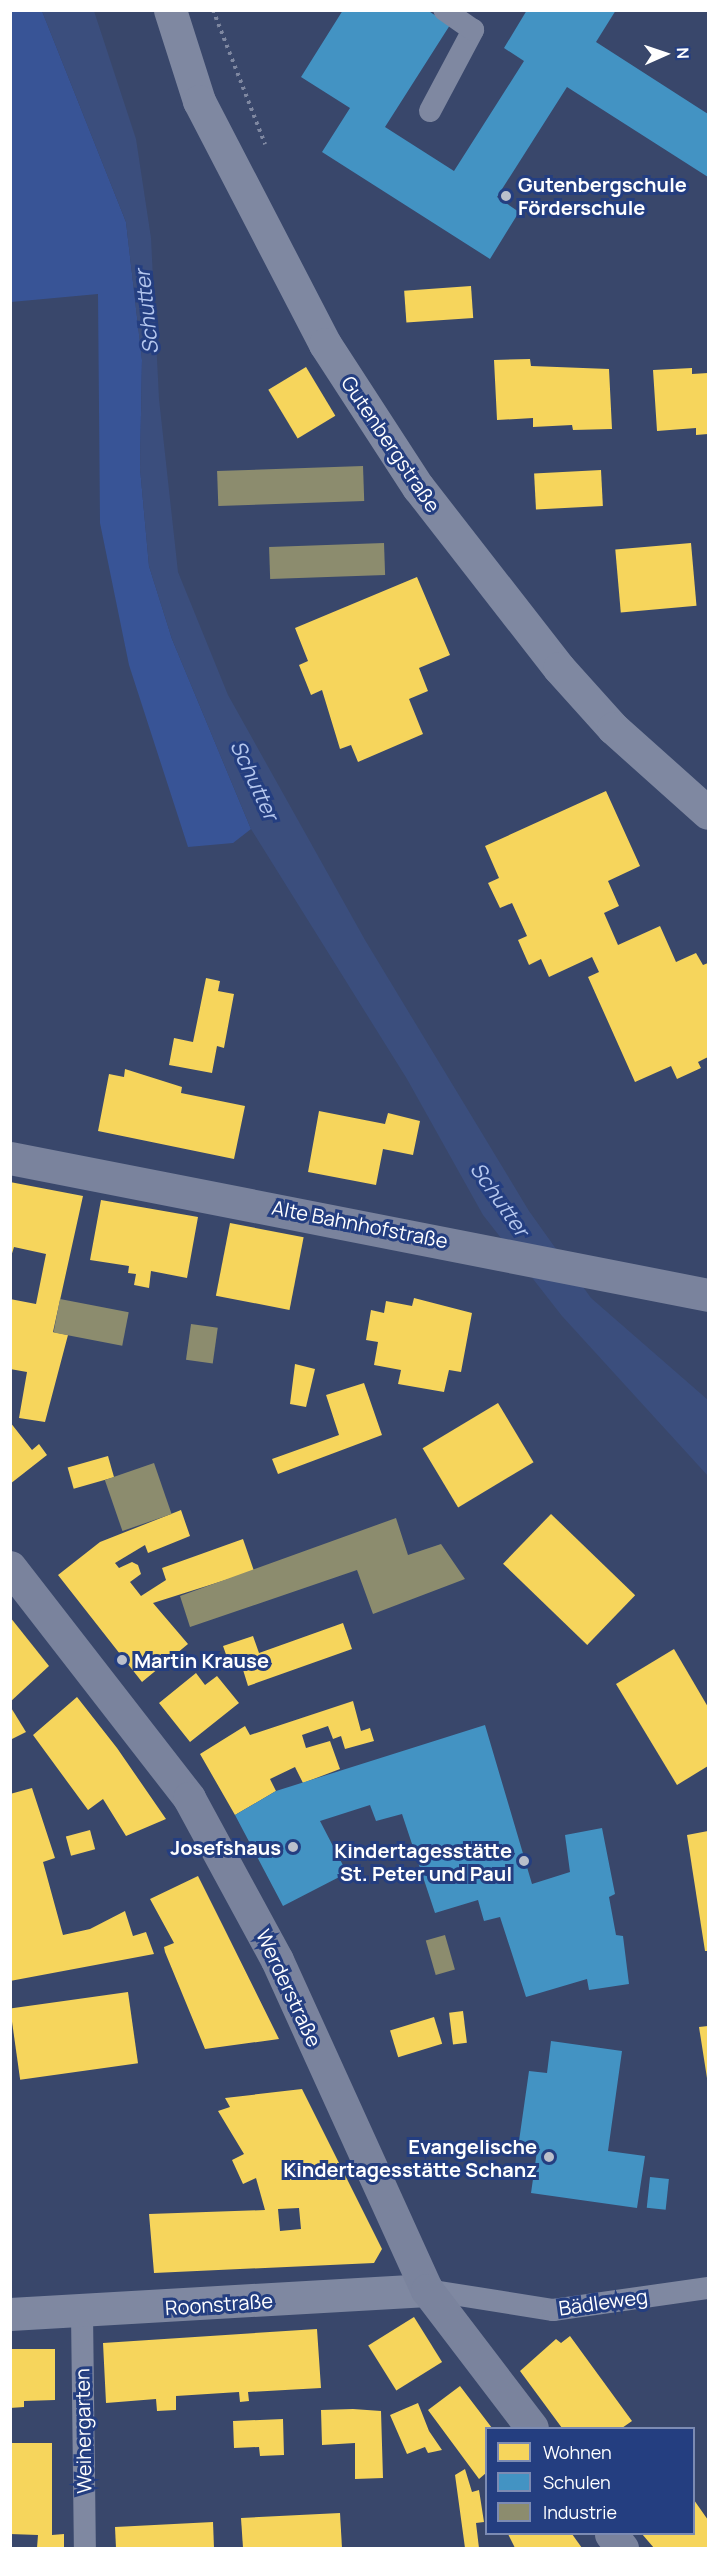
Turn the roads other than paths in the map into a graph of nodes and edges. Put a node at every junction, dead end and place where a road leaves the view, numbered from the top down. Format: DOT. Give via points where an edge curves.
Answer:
graph roads {
  1 [pos="170,10"];
  2 [pos="444,10"];
  3 [pos="430,111"];
  4 [pos="708,813"];
  5 [pos="10,1158"];
  6 [pos="708,1295"];
  7 [pos="10,1567"];
  8 [pos="708,2288"];
  9 [pos="427,2290"];
  10 [pos="82,2313"];
  11 [pos="10,2314"];
  12 [pos="531,2427"];
  13 [pos="612,2535"];
  14 [pos="85,2548"];
  15 [pos="622,2548"];
  1 -- 4 [label="street, Gutenbergstraße" via="199,101 314,323 418,488 559,668 613,728"];
  2 -- 3 [label="lane" via="473,30"];
  5 -- 6 [label="street, Alte Bahnhofstraße"];
  7 -- 9 [label="street, Werderstraße" via="189,1798 228,1866"];
  8 -- 9 [label="lane, Bädleweg" via="553,2310"];
  9 -- 10 [label="street, Roonstraße"];
  9 -- 12 [label="street, Werderstraße"];
  10 -- 11 [label="street, Roonstraße"];
  10 -- 14 [label="lane, Weihergarten"];
  13 -- 15 [label="street"];
}
